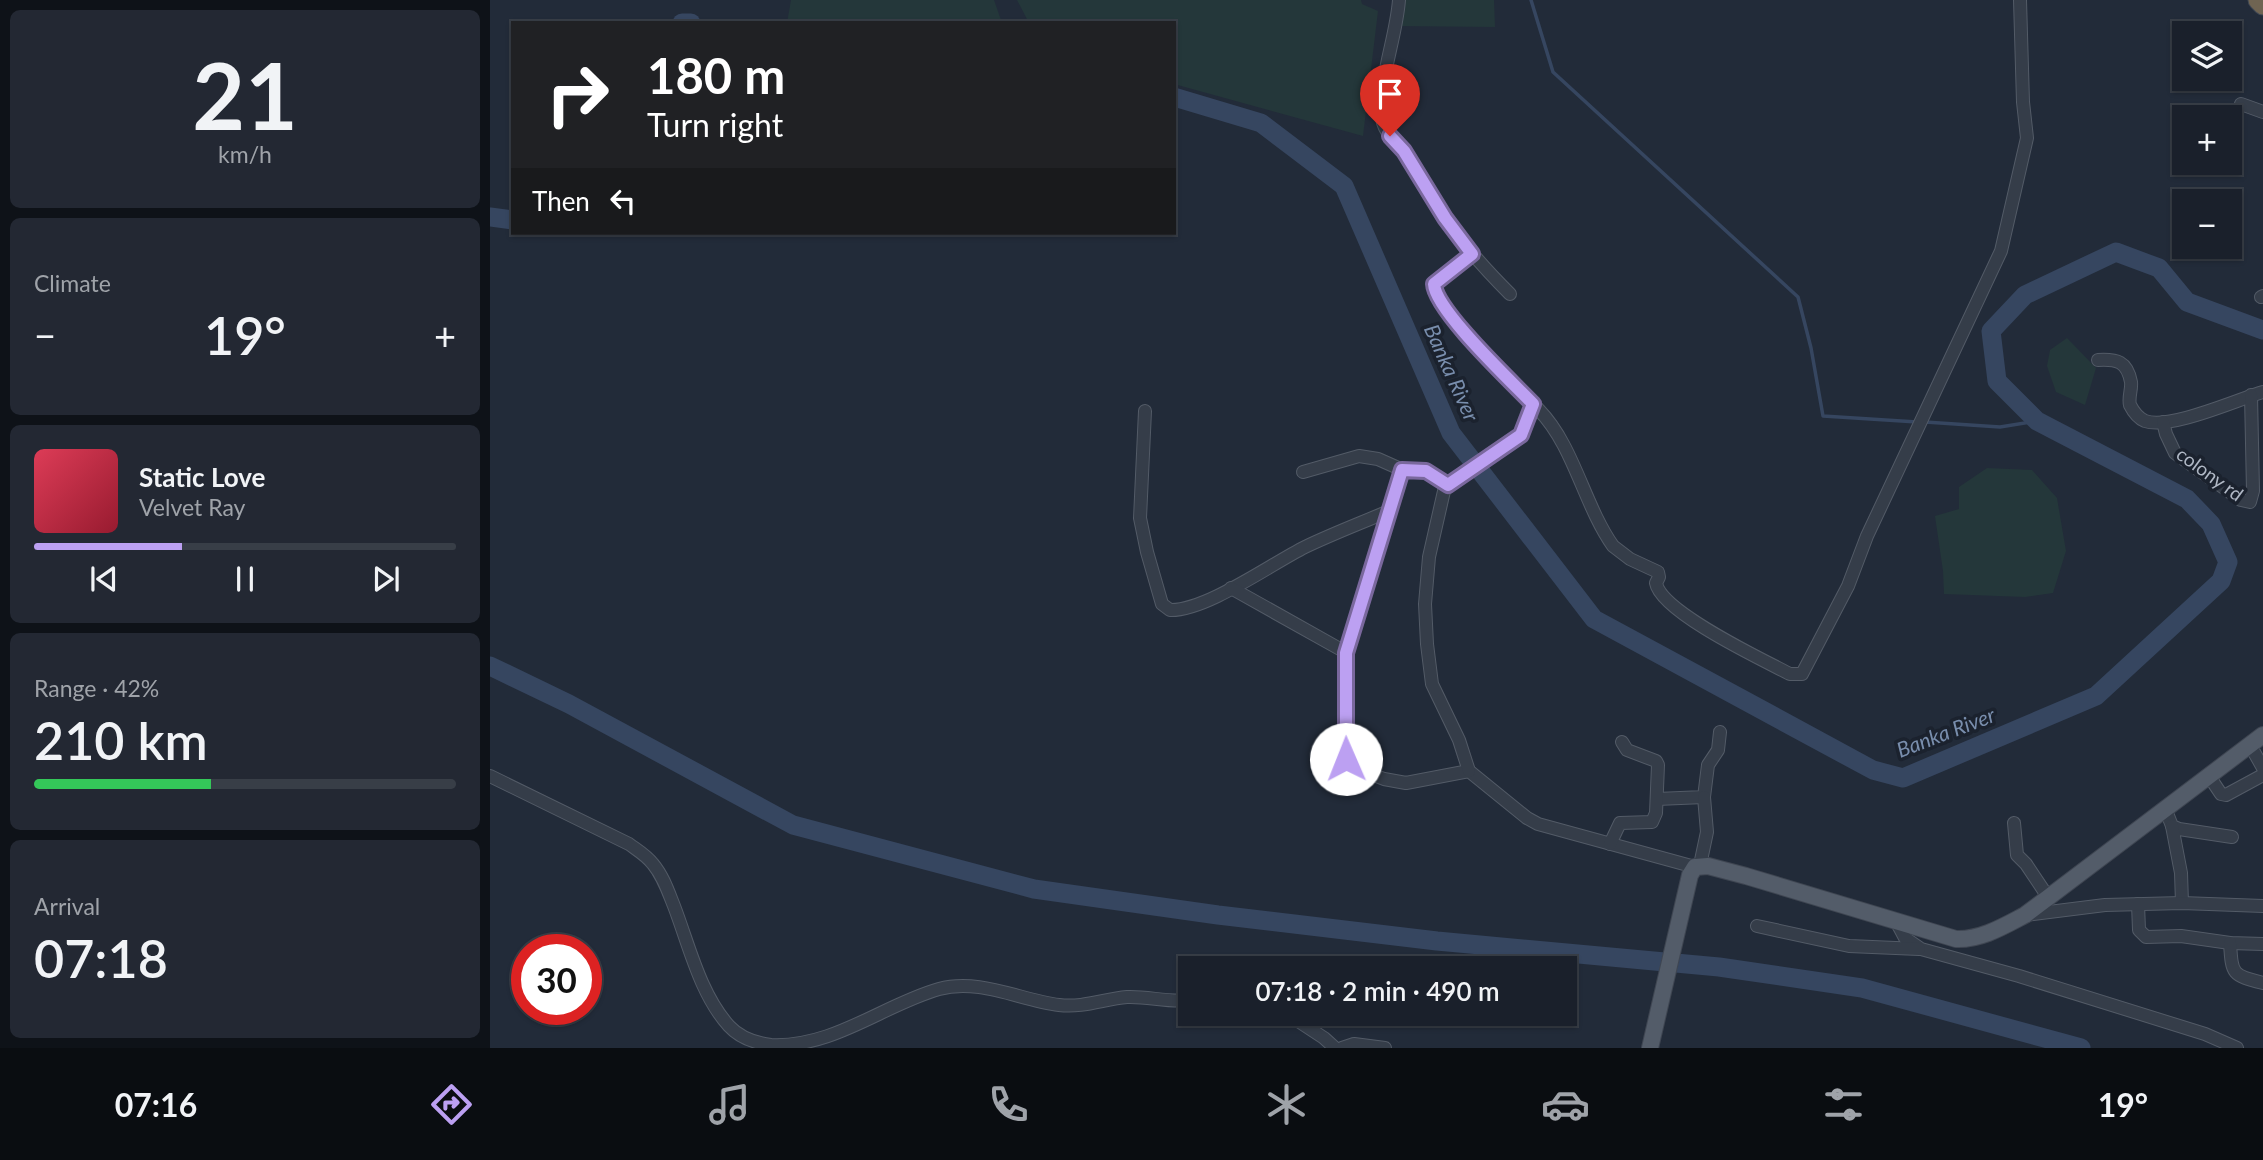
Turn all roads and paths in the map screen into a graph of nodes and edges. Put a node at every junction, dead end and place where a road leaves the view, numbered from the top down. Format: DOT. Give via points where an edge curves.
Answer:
graph roads {
  1 [pos="1399,0"];
  2 [pos="2020,0"];
  3 [pos="2258,0"];
  4 [pos="2263,5"];
  5 [pos="2241,104"];
  6 [pos="2263,112"];
  7 [pos="1472,254"];
  8 [pos="1510,293"];
  9 [pos="2098,360"];
  10 [pos="2257,394"];
  11 [pos="1533,404"];
  12 [pos="1145,411"];
  13 [pos="2164,422"];
  14 [pos="1402,470"];
  15 [pos="1303,472"];
  16 [pos="1448,481"];
  17 [pos="2258,491"];
  18 [pos="1389,511"];
  19 [pos="1231,588"];
  20 [pos="1346,653"];
  21 [pos="1720,732"];
  22 [pos="2257,740"];
  23 [pos="1622,742"];
  24 [pos="2263,768"];
  25 [pos="1469,771"];
  26 [pos="2263,775"];
  27 [pos="490,776"];
  28 [pos="2209,776"];
  29 [pos="1704,797"];
  30 [pos="1657,799"];
  31 [pos="2165,808"];
  32 [pos="2014,823"];
  33 [pos="2172,826"];
  34 [pos="2232,837"];
  35 [pos="1610,844"];
  36 [pos="1697,866"];
  37 [pos="2048,897"];
  38 [pos="2182,903"];
  39 [pos="2138,904"];
  40 [pos="2263,906"];
  41 [pos="2025,915"];
  42 [pos="1896,921"];
  43 [pos="1757,926"];
  44 [pos="2230,943"];
  45 [pos="2263,944"];
  46 [pos="1921,949"];
  47 [pos="2263,983"];
  48 [pos="1178,1002"];
  49 [pos="1306,1026"];
  50 [pos="740,1036"];
  51 [pos="731,1048"];
  52 [pos="1335,1048"];
  53 [pos="1342,1048"];
  54 [pos="1385,1048"];
  55 [pos="1650,1048"];
  56 [pos="2237,1048"];
  1 -- 7 [label="street" via="1382,119"];
  2 -- 11 [label="street" via="2027,138 2005,238 1807,670 1797,676 1771,664 1696,623 1658,592 1658,572 1613,546 1558,436"];
  3 -- 4 [label="highway"];
  5 -- 6 [label="street"];
  7 -- 8 [label="street"];
  7 -- 11 [label="street" via="1434,284 1434,289 1473,341"];
  9 -- 13 [label="street" via="2119,361 2131,384 2128,400 2133,411 2142,420"];
  10 -- 13 [label="street, colony rd"];
  10 -- 17 [label="street, colony rd"];
  11 -- 16 [label="street" via="1521,435"];
  12 -- 19 [label="street" via="1140,518 1162,604 1180,610"];
  13 -- 17 [label="street, colony rd" via="2175,453 2193,467 2247,503"];
  14 -- 15 [label="street" via="1359,456"];
  14 -- 16 [label="street" via="1426,471"];
  14 -- 18 [label="street"];
  16 -- 25 [label="street" via="1429,557 1427,644 1432,684"];
  18 -- 19 [label="street" via="1304,548"];
  18 -- 20 [label="street"];
  19 -- 20 [label="street"];
  20 -- 25 [label="street" via="1345,751 1350,766 1406,783"];
  21 -- 29 [label="street" via="1718,750 1708,765"];
  22 -- 24 [label="street"];
  22 -- 28 [label="main road"];
  23 -- 30 [label="street" via="1628,750 1656,761"];
  25 -- 35 [label="street" via="1538,824"];
  26 -- 28 [label="street" via="2226,795"];
  27 -- 50 [label="street" via="645,855 663,879 707,991"];
  28 -- 31 [label="main road"];
  29 -- 30 [label="street"];
  29 -- 36 [label="street" via="1707,832"];
  30 -- 35 [label="street" via="1652,822 1620,823"];
  31 -- 33 [label="street"];
  31 -- 37 [label="main road"];
  32 -- 37 [label="street" via="2017,855"];
  33 -- 34 [label="street"];
  33 -- 38 [label="street"];
  35 -- 36 [label="street"];
  36 -- 42 [label="main road"];
  36 -- 55 [label="main road" via="1690,875"];
  37 -- 41 [label="main road"];
  38 -- 39 [label="street"];
  38 -- 40 [label="street"];
  39 -- 41 [label="street"];
  39 -- 44 [label="street" via="2140,930 2146,937 2182,936"];
  41 -- 42 [label="main road" via="1967,939"];
  42 -- 46 [label="street" via="1905,937"];
  43 -- 46 [label="street" via="1849,946"];
  44 -- 45 [label="street"];
  44 -- 47 [label="street" via="2234,973"];
  46 -- 56 [label="street" via="2020,976"];
  48 -- 50 [label="street" via="1123,997 1082,1006 1060,1005 974,986 953,987 805,1045 783,1047"];
  49 -- 52 [label="street"];
  50 -- 51 [label="street"];
  53 -- 54 [label="street" via="1354,1044"];
}
